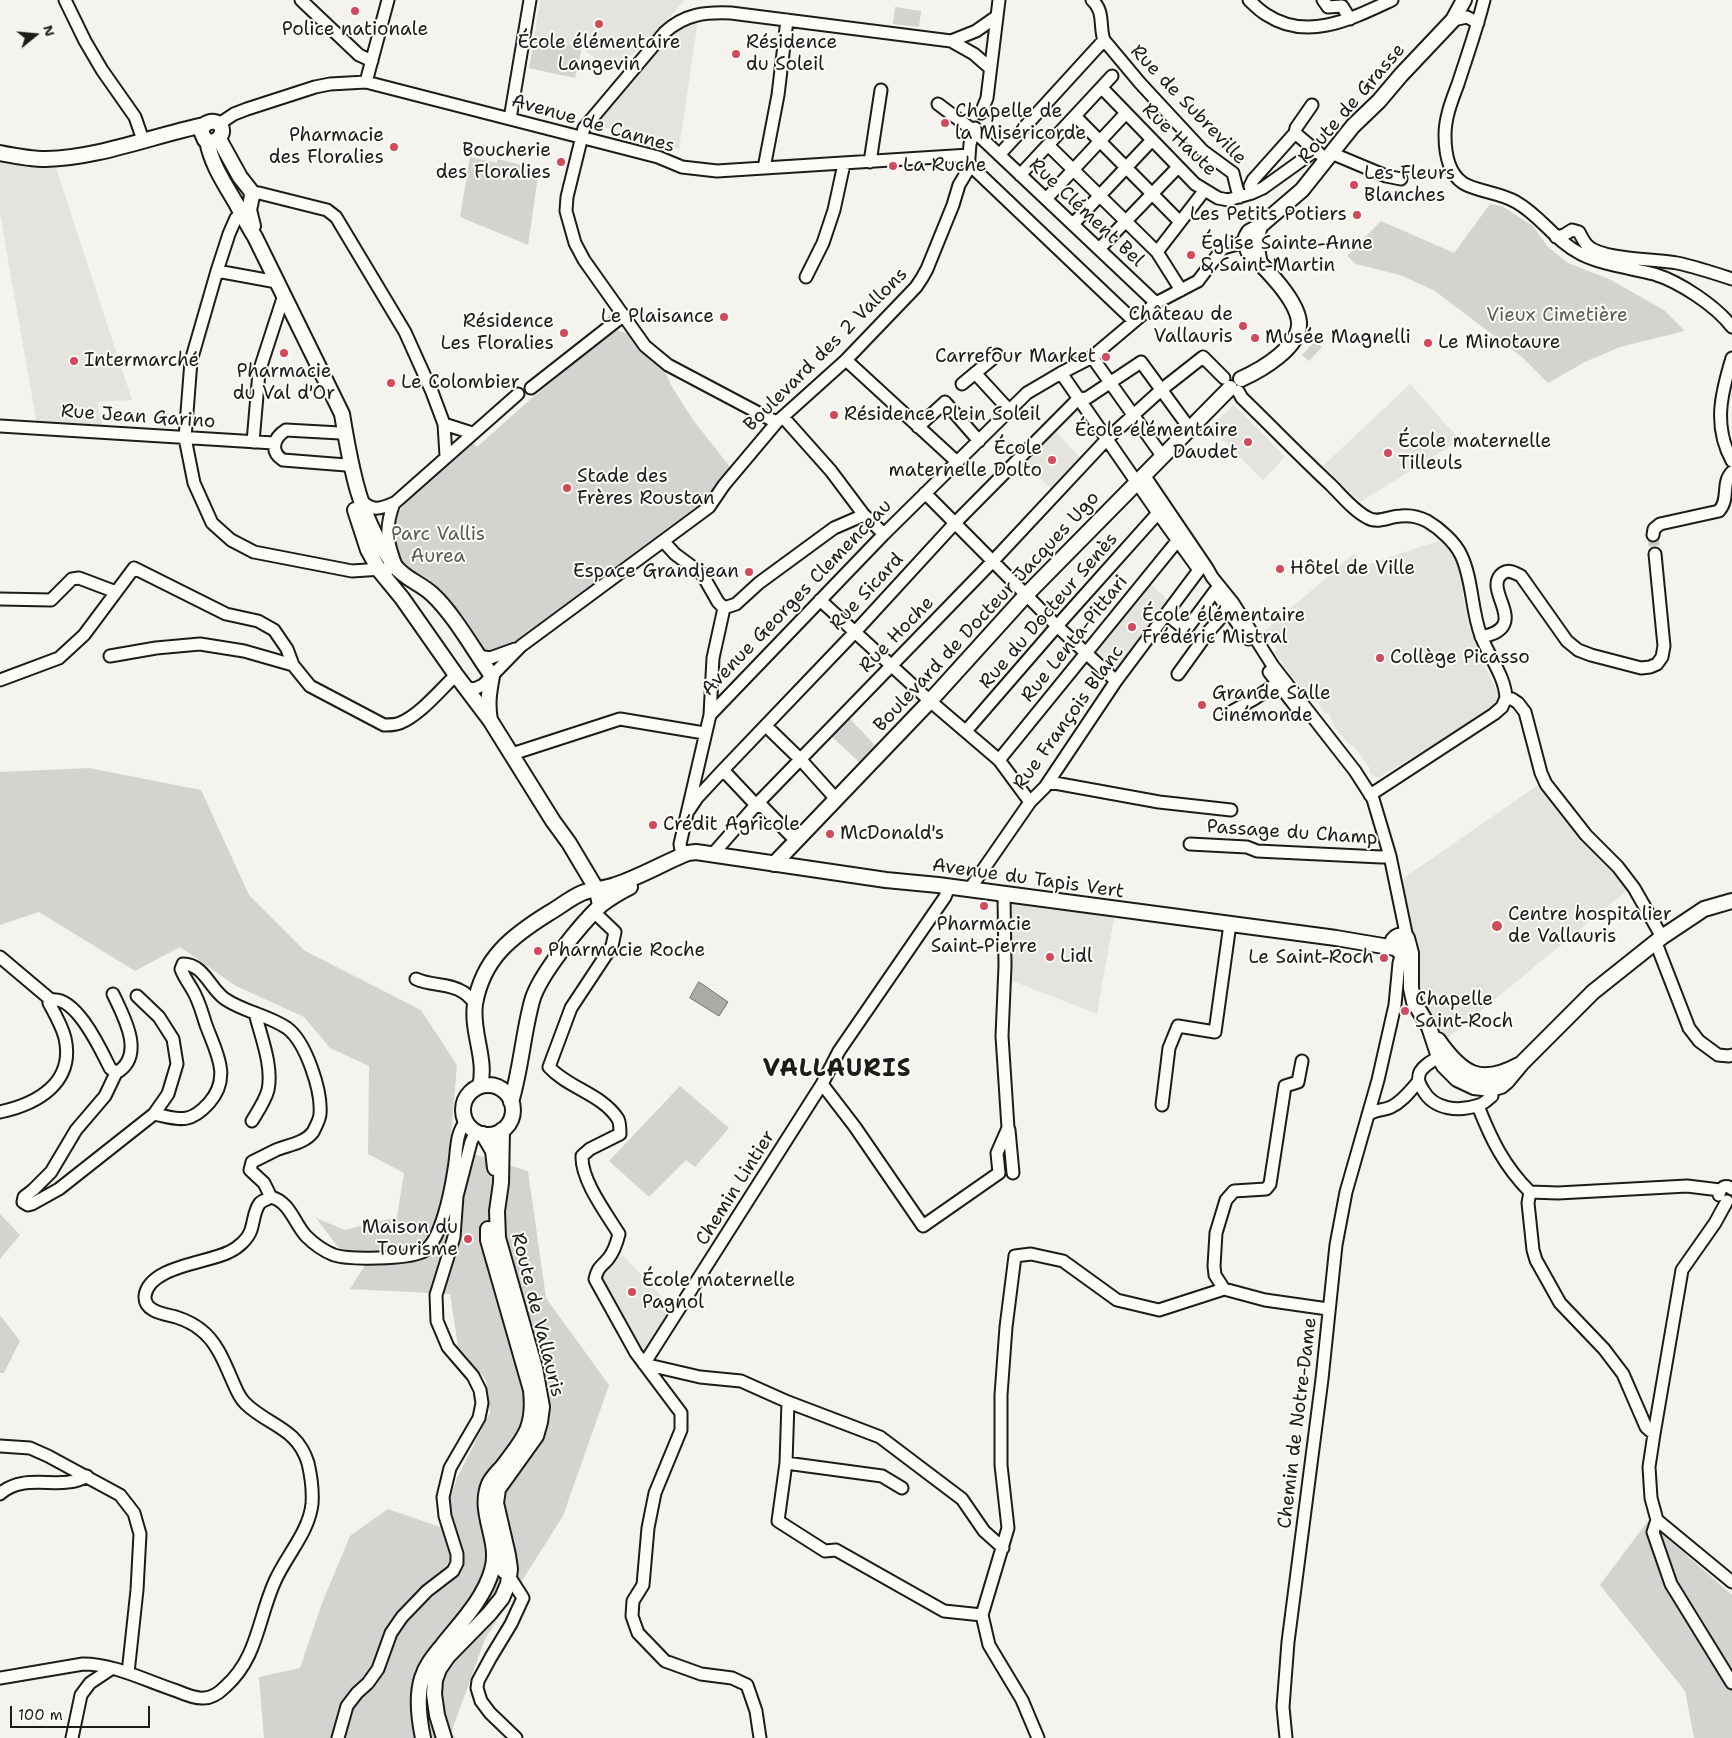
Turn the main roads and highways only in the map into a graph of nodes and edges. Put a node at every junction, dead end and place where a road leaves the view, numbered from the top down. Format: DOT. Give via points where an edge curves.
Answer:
graph roads {
  1 [pos="1464,0"];
  2 [pos="219,124"];
  3 [pos="208,136"];
  4 [pos="0,153"];
  5 [pos="250,193"];
  6 [pos="237,205"];
  7 [pos="1260,226"];
  8 [pos="255,237"];
  9 [pos="1260,264"];
  10 [pos="348,460"];
  11 [pos="387,569"];
  12 [pos="490,720"];
  13 [pos="682,856"];
  14 [pos="774,864"];
  15 [pos="597,890"];
  16 [pos="1732,901"];
  17 [pos="597,910"];
  18 [pos="1429,1027"];
  19 [pos="1522,1063"];
  20 [pos="1486,1085"];
  21 [pos="480,1086"];
  22 [pos="511,1102"];
  23 [pos="475,1129"];
  24 [pos="502,1130"];
  25 [pos="423,1738"];
  26 [pos="444,1738"];
  1 -- 7 [label="main road, Route de Grasse" via="1453,20 1379,101 1324,154 1302,190"];
  2 -- 3 [label="main road" via="222,133"];
  3 -- 4 [label="main road" via="178,130 62,158"];
  3 -- 5 [label="main road"];
  3 -- 6 [label="main road" via="210,155"];
  5 -- 6 [label="main road" via="241,186 235,188"];
  5 -- 8 [label="main road" via="249,210"];
  6 -- 8 [label="main road"];
  7 -- 9 [label="main road" via="1256,236"];
  7 -- 9 [label="main road, Boulevard de Docteur Jacques Ugo" via="1249,232 1245,242 1248,251"];
  8 -- 10 [label="main road" via="333,396"];
  9 -- 14 [label="main road, Boulevard de Docteur Jacques Ugo" via="1292,303 1299,322 1296,336 1288,349 1233,384 1026,595"];
  10 -- 11 [label="main road"];
  10 -- 11 [label="main road" via="350,488 362,534"];
  11 -- 12 [label="main road" via="402,598"];
  11 -- 12 [label="main road" via="431,593 492,676 488,694"];
  12 -- 15 [label="main road"];
  13 -- 14 [label="main road, Avenue du Tapis Vert" via="696,852"];
  13 -- 15 [label="main road" via="614,886"];
  13 -- 17 [label="main road"];
  14 -- 18 [label="main road, Avenue du Tapis Vert" via="1400,945 1411,953 1414,1002"];
  15 -- 17 [label="main road"];
  15 -- 21 [label="main road" via="580,894 532,924 508,942 490,962 475,1003 475,1030 482,1070"];
  16 -- 19 [label="main road" via="1704,909 1659,940 1593,992"];
  17 -- 22 [label="main road" via="537,986"];
  18 -- 20 [label="main road" via="1452,1058"];
  18 -- 20 [label="main road" via="1444,1066 1457,1079 1474,1087"];
  19 -- 20 [label="main road"];
  19 -- 20 [label="main road" via="1514,1074"];
  21 -- 22 [label="main road" via="499,1088"];
  21 -- 23 [label="main road" via="468,1095 463,1108"];
  22 -- 24 [label="main road" via="510,1120"];
  23 -- 24 [label="main road" via="493,1134"];
  23 -- 25 [label="main road, Route de Vallauris" via="491,1146 495,1161 488,1240 531,1390 533,1408 525,1434 490,1483 486,1497 495,1555 488,1582 480,1598 430,1661 422,1678 419,1700"];
  24 -- 26 [label="main road, Route de Vallauris" via="498,1238 535,1368 542,1406 536,1436 498,1489 496,1503 508,1555 508,1584 489,1614 448,1656 435,1680 437,1715"];
}
